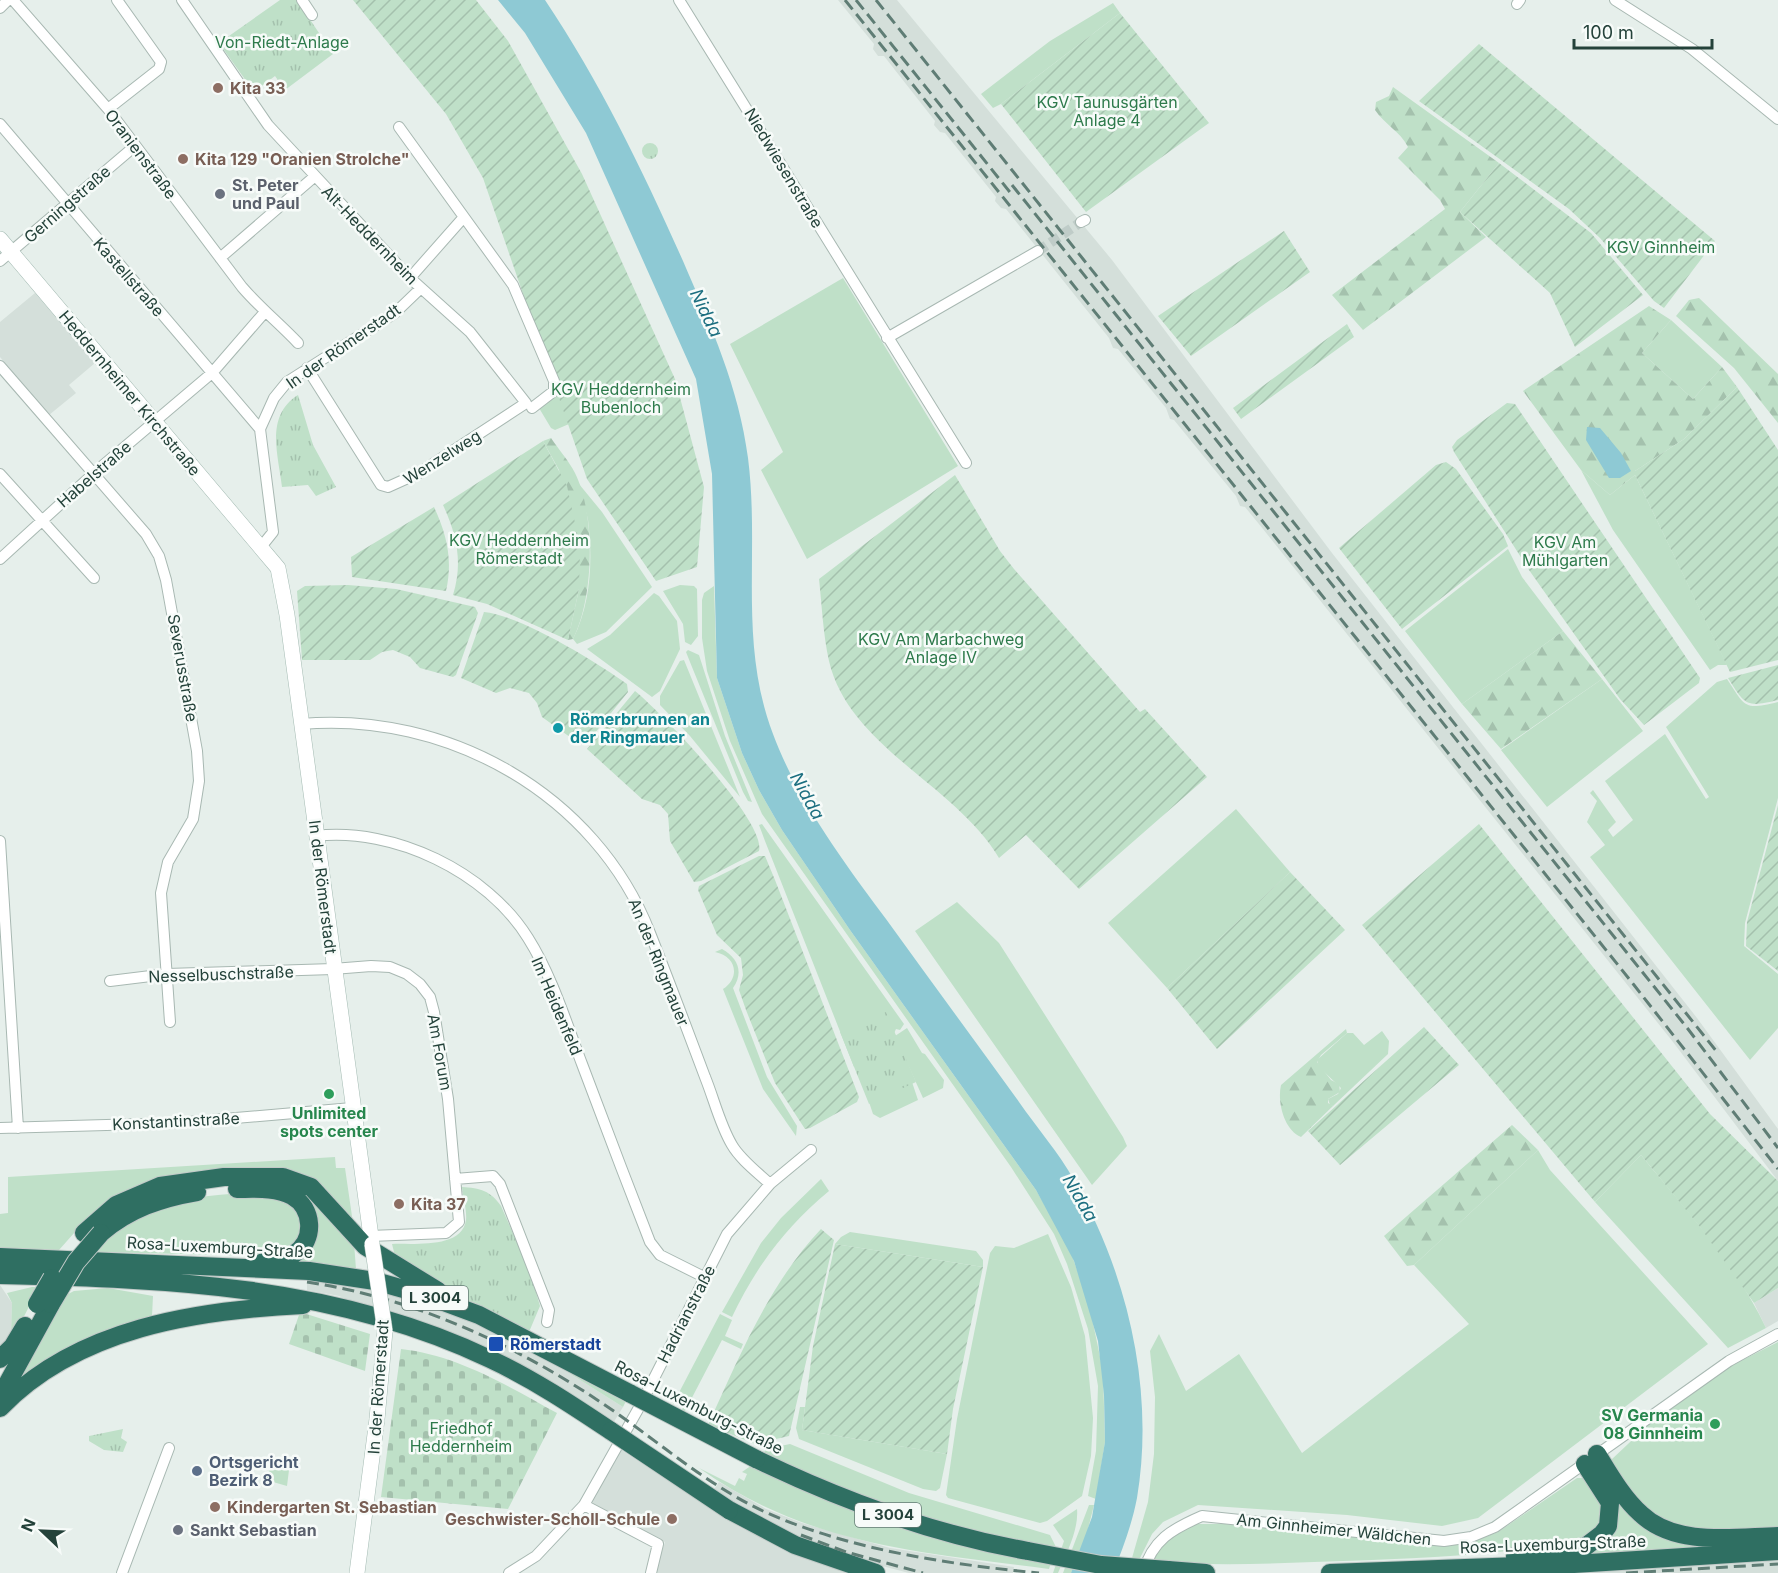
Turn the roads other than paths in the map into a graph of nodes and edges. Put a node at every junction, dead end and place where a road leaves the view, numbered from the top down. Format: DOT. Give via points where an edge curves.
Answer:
graph roads {
  1 [pos="8,0"];
  2 [pos="13,0"];
  3 [pos="117,0"];
  4 [pos="182,0"];
  5 [pos="302,0"];
  6 [pos="679,0"];
  7 [pos="1615,0"];
  8 [pos="0,8"];
  9 [pos="312,15"];
  10 [pos="108,109"];
  11 [pos="1778,119"];
  12 [pos="0,124"];
  13 [pos="399,127"];
  14 [pos="135,146"];
  15 [pos="314,177"];
  16 [pos="67,204"];
  17 [pos="463,218"];
  18 [pos="0,239"];
  19 [pos="1038,251"];
  20 [pos="5,256"];
  21 [pos="220,258"];
  22 [pos="410,278"];
  23 [pos="421,288"];
  24 [pos="264,313"];
  25 [pos="887,338"];
  26 [pos="298,343"];
  27 [pos="0,366"];
  28 [pos="307,368"];
  29 [pos="212,373"];
  30 [pos="529,405"];
  31 [pos="154,422"];
  32 [pos="260,429"];
  33 [pos="966,463"];
  34 [pos="0,474"];
  35 [pos="93,475"];
  36 [pos="42,520"];
  37 [pos="261,547"];
  38 [pos="0,559"];
  39 [pos="94,578"];
  40 [pos="301,724"];
  41 [pos="316,836"];
  42 [pos="0,841"];
  43 [pos="333,969"];
  44 [pos="167,974"];
  45 [pos="110,981"];
  46 [pos="170,1022"];
  47 [pos="352,1108"];
  48 [pos="0,1128"];
  49 [pos="18,1128"];
  50 [pos="811,1150"];
  51 [pos="456,1179"];
  52 [pos="770,1184"];
  53 [pos="92,1233"];
  54 [pos="371,1240"];
  55 [pos="0,1257"];
  56 [pos="219,1267"];
  57 [pos="0,1275"];
  58 [pos="704,1276"];
  59 [pos="44,1304"];
  60 [pos="339,1306"];
  61 [pos="479,1315"];
  62 [pos="547,1322"];
  63 [pos="1778,1334"];
  64 [pos="0,1359"];
  65 [pos="0,1397"];
  66 [pos="0,1408"];
  67 [pos="169,1448"];
  68 [pos="1591,1459"];
  69 [pos="584,1505"];
  70 [pos="1778,1536"];
  71 [pos="1778,1551"];
  72 [pos="1438,1568"];
  73 [pos="122,1573"];
  74 [pos="357,1573"];
  75 [pos="509,1573"];
  76 [pos="651,1573"];
  77 [pos="876,1573"];
  78 [pos="1143,1573"];
  79 [pos="1206,1573"];
  80 [pos="1330,1573"];
  1 -- 8 [label="street"];
  2 -- 10 [label="street, Oranienstraße"];
  3 -- 10 [label="street" via="161,62 159,69"];
  4 -- 15 [label="street, Alt-Heddernheim" via="268,125"];
  5 -- 9 [label="street"];
  6 -- 25 [label="street, Niedwiesenstraße"];
  7 -- 11 [label="street" via="1692,49"];
  10 -- 14 [label="street, Oranienstraße"];
  12 -- 16 [label="street, Kastellstraße"];
  13 -- 17 [label="street"];
  14 -- 16 [label="street, Gerningstraße"];
  14 -- 21 [label="street, Oranienstraße"];
  15 -- 21 [label="street"];
  15 -- 22 [label="street, Alt-Heddernheim"];
  16 -- 20 [label="street, Gerningstraße"];
  16 -- 29 [label="street, Kastellstraße"];
  17 -- 22 [label="street"];
  17 -- 30 [label="street" via="513,285 554,381 554,391"];
  18 -- 20 [label="street, Heddernheimer Kirchstraße"];
  19 -- 25 [label="street"];
  20 -- 31 [label="street, Heddernheimer Kirchstraße"];
  21 -- 24 [label="street, Oranienstraße"];
  22 -- 23 [label="street, Alt-Heddernheim"];
  23 -- 28 [label="street, In der Römerstadt" via="395,313"];
  23 -- 30 [label="street, Alt-Heddernheim" via="470,332"];
  24 -- 26 [label="street, Oranienstraße" via="272,316"];
  24 -- 29 [label="street, Habelstraße"];
  25 -- 33 [label="street, Niedwiesenstraße"];
  27 -- 35 [label="street, Severusstraße"];
  28 -- 30 [label="street, Wenzelweg" via="381,484 388,487 419,473"];
  28 -- 32 [label="street, In der Römerstadt" via="286,382"];
  29 -- 31 [label="street, Habelstraße"];
  29 -- 32 [label="street, Kastellstraße"];
  31 -- 35 [label="street, Habelstraße"];
  31 -- 37 [label="street, Heddernheimer Kirchstraße"];
  32 -- 37 [label="street" via="273,532"];
  34 -- 36 [label="street"];
  35 -- 36 [label="street, Habelstraße"];
  35 -- 44 [label="street, Severusstraße" via="146,534 159,556 178,634 197,751 199,781 194,819 168,862 162,884"];
  36 -- 38 [label="street, Habelstraße"];
  36 -- 39 [label="street"];
  37 -- 40 [label="street, In der Römerstadt" via="278,568"];
  40 -- 41 [label="street, In der Römerstadt"];
  40 -- 52 [label="street, An der Ringmauer" via="385,725 435,738 515,773 566,811 588,833 631,894 649,930 731,1144"];
  41 -- 43 [label="street, In der Römerstadt"];
  41 -- 58 [label="street, Im Heidenfeld" via="361,837 423,853 467,878 506,911 528,938 551,986 650,1242 660,1255"];
  42 -- 49 [label="street"];
  43 -- 44 [label="street, Nesselbuschstraße"];
  43 -- 47 [label="street, In der Römerstadt"];
  43 -- 51 [label="street, Am Forum" via="390,967 407,974 430,997 448,1099"];
  44 -- 45 [label="street, Nesselbuschstraße"];
  44 -- 46 [label="street, Severusstraße"];
  47 -- 49 [label="street, Konstantinstraße" via="177,1123"];
  47 -- 54 [label="street, In der Römerstadt"];
  48 -- 49 [label="street, Konstantinstraße"];
  50 -- 52 [label="street, Hadrianstraße"];
  51 -- 54 [label="street, Am Forum" via="459,1222 452,1230"];
  51 -- 62 [label="street" via="493,1176 500,1184 549,1310"];
  52 -- 58 [label="street, Hadrianstraße" via="727,1234"];
  53 -- 56 [label="highway" via="148,1203 198,1192 271,1190 302,1204 309,1226 307,1239 299,1250 277,1260"];
  53 -- 59 [label="highway, bridge" via="62,1262"];
  53 -- 61 [label="highway" via="116,1205 160,1186 224,1177 291,1178 317,1192 372,1252"];
  54 -- 74 [label="street, In der Römerstadt, bridge" via="385,1331"];
  55 -- 56 [label="highway, Rosa-Luxemburg-Straße / L 3004"];
  56 -- 61 [label="highway, Rosa-Luxemburg-Straße / L 3004" via="309,1271 375,1281"];
  57 -- 60 [label="highway, L 3004" via="217,1285 293,1295"];
  58 -- 69 [label="street, Hadrianstraße" via="641,1404"];
  59 -- 64 [label="highway"];
  59 -- 65 [label="highway"];
  60 -- 66 [label="highway" via="255,1307 179,1320 106,1340 47,1368"];
  60 -- 77 [label="highway, L 3004, bridge" via="400,1323 488,1358 549,1391 729,1510 795,1545"];
  61 -- 79 [label="highway, Rosa-Luxemburg-Straße / L 3004, bridge" via="756,1459 886,1515 987,1544 1101,1565"];
  63 -- 68 [label="street, Am Ginnheimer Wäldchen" via="1729,1361"];
  67 -- 73 [label="street"];
  68 -- 70 [label="highway" via="1632,1505 1664,1530 1691,1536"];
  68 -- 72 [label="highway" via="1610,1503 1608,1526 1596,1541 1571,1549"];
  68 -- 78 [label="street, Am Ginnheimer Wäldchen" via="1495,1527 1471,1537 1444,1541 1202,1516 1172,1529 1155,1544"];
  69 -- 75 [label="street, Hadrianstraße" via="536,1556"];
  69 -- 76 [label="street" via="658,1544"];
  71 -- 72 [label="highway, Rosa-Luxemburg-Straße"];
  72 -- 80 [label="highway, Rosa-Luxemburg-Straße"];
}
